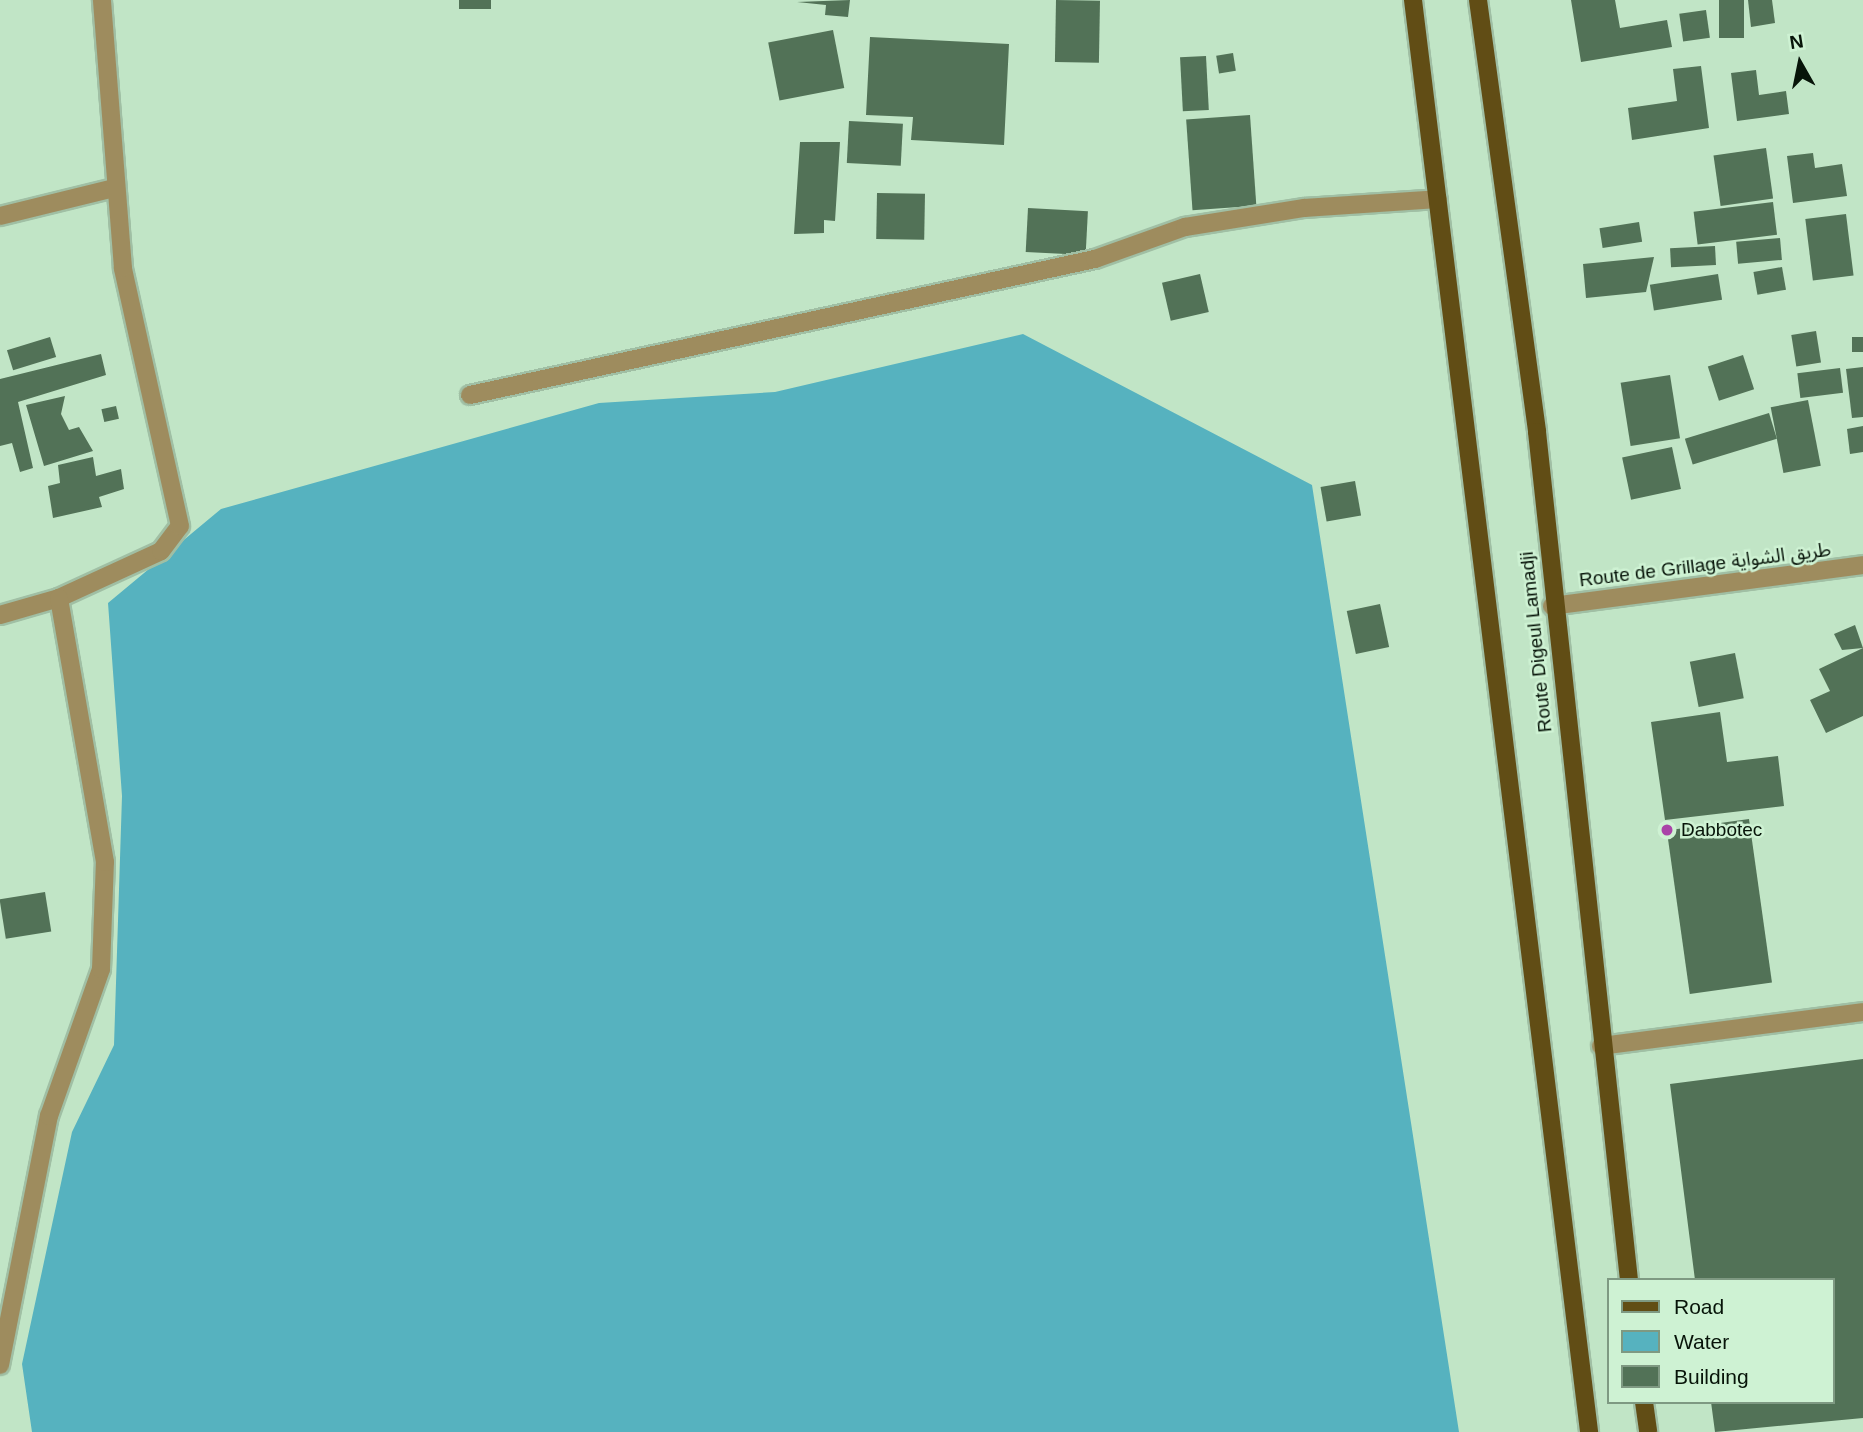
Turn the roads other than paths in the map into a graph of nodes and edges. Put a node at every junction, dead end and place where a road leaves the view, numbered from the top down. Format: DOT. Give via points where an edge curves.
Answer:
graph roads {
  1 [pos="102,0"];
  2 [pos="1413,0"];
  3 [pos="1478,0"];
  4 [pos="114,188"];
  5 [pos="1438,199"];
  6 [pos="0,216"];
  7 [pos="470,395"];
  8 [pos="1863,565"];
  9 [pos="59,598"];
  10 [pos="1552,606"];
  11 [pos="0,615"];
  12 [pos="1863,1012"];
  13 [pos="1601,1046"];
  14 [pos="1629,1278"];
  15 [pos="4,1329"];
  16 [pos="0,1365"];
  17 [pos="1644,1404"];
  18 [pos="1589,1432"];
  19 [pos="1648,1432"];
  1 -- 4 [label="street"];
  2 -- 5 [label="main road"];
  3 -- 10 [label="main road, Route Digeul Lamadji" via="1537,432"];
  4 -- 6 [label="street"];
  4 -- 9 [label="street" via="123,268 180,526 161,551"];
  5 -- 7 [label="street" via="1304,208 1185,227 1095,259"];
  5 -- 18 [label="main road"];
  8 -- 10 [label="street, Route de Grillage طريق الشواية"];
  9 -- 11 [label="street"];
  9 -- 15 [label="street" via="106,862 100,969 49,1116"];
  10 -- 13 [label="main road, Route Digeul Lamadji"];
  12 -- 13 [label="street"];
  13 -- 14 [label="main road, Route Digeul Lamadji"];
  15 -- 16 [label="street"];
  17 -- 19 [label="main road"];
}
